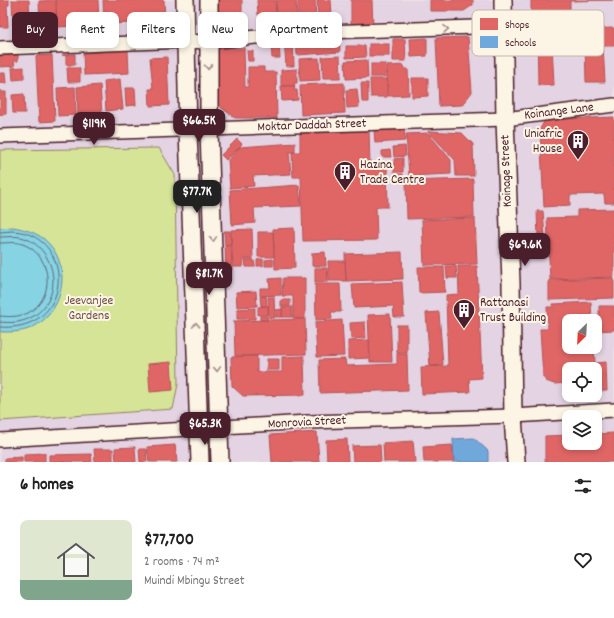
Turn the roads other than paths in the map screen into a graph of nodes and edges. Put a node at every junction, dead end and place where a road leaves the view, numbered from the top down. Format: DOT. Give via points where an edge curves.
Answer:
graph roads {
  1 [pos="185,0"];
  2 [pos="209,0"];
  3 [pos="504,0"];
  4 [pos="504,10"];
  5 [pos="185,12"];
  6 [pos="208,12"];
  7 [pos="472,27"];
  8 [pos="248,38"];
  9 [pos="127,43"];
  10 [pos="0,48"];
  11 [pos="186,48"];
  12 [pos="207,48"];
  13 [pos="505,56"];
  14 [pos="614,105"];
  15 [pos="505,119"];
  16 [pos="188,130"];
  17 [pos="209,130"];
  18 [pos="0,136"];
  19 [pos="614,410"];
  20 [pos="513,416"];
  21 [pos="219,429"];
  22 [pos="199,430"];
  23 [pos="0,440"];
  24 [pos="200,462"];
  25 [pos="220,462"];
  26 [pos="516,462"];
  1 -- 5 [label="street"];
  2 -- 6 [label="street"];
  3 -- 4 [label="street, Koinage Street"];
  8 -- 7 [label="street, one-way" via="296,33"];
  9 -- 10 [label="street"];
  11 -- 16 [label="street"];
  12 -- 17 [label="street, one-way"];
  13 -- 15 [label="street, Koinage Street"];
  14 -- 15 [label="street, Koinange Lane"];
  15 -- 17 [label="street, Moktar Daddah Street"];
  15 -- 20 [label="street, Koinage Street"];
  16 -- 17 [label="street, Moktar Daddah Street"];
  16 -- 18 [label="street, Moktar Daddah Street"];
  22 -- 16 [label="street, one-way"];
  17 -- 21 [label="street, one-way"];
  19 -- 20 [label="street, Monrovia Street"];
  20 -- 21 [label="street, Monrovia Street" via="308,422"];
  20 -- 26 [label="street, Koinage Street"];
  21 -- 22 [label="street, Monrovia Street"];
  21 -- 25 [label="street"];
  22 -- 23 [label="street, Monrovia Street" via="176,429"];
  22 -- 24 [label="street"];
}
